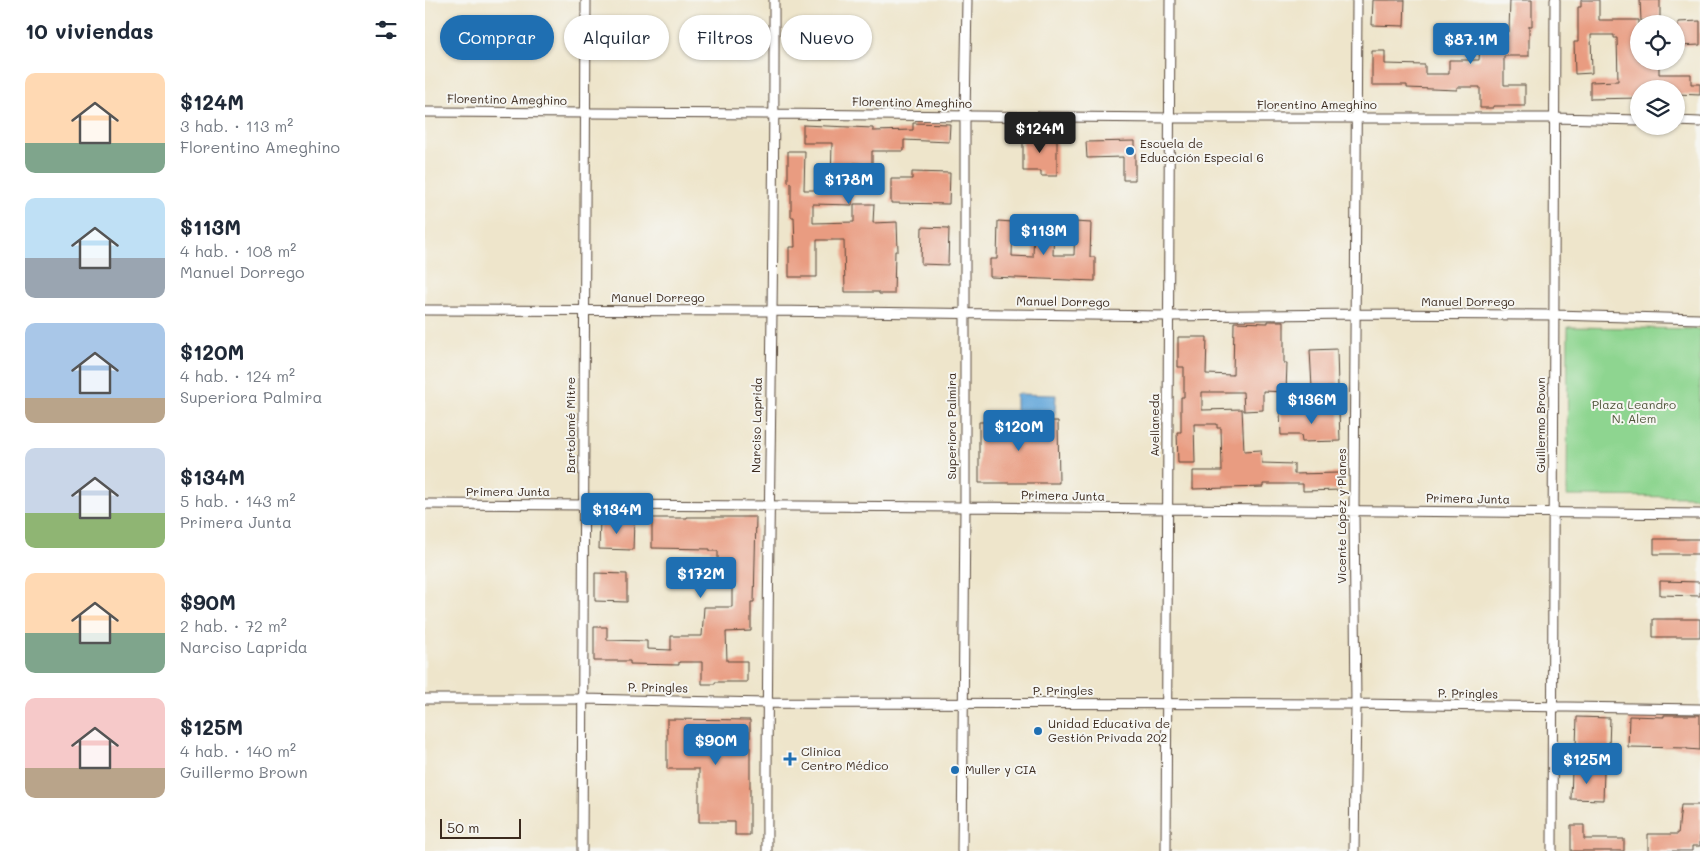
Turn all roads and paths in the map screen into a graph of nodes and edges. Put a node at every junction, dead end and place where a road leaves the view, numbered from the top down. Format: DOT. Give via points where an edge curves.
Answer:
graph roads {
  1 [pos="586,0"];
  2 [pos="774,0"];
  3 [pos="967,0"];
  4 [pos="1170,0"];
  5 [pos="1357,0"];
  6 [pos="1555,0"];
  7 [pos="425,112"];
  8 [pos="585,114"];
  9 [pos="775,114"];
  10 [pos="965,116"];
  11 [pos="1356,117"];
  12 [pos="1169,118"];
  13 [pos="1554,118"];
  14 [pos="1630,120"];
  15 [pos="1685,121"];
  16 [pos="1700,122"];
  17 [pos="425,310"];
  18 [pos="584,311"];
  19 [pos="772,311"];
  20 [pos="965,314"];
  21 [pos="1356,314"];
  22 [pos="1553,315"];
  23 [pos="1168,316"];
  24 [pos="1700,319"];
  25 [pos="425,504"];
  26 [pos="584,505"];
  27 [pos="768,506"];
  28 [pos="965,507"];
  29 [pos="1167,510"];
  30 [pos="1354,510"];
  31 [pos="1553,513"];
  32 [pos="1700,514"];
  33 [pos="425,699"];
  34 [pos="583,700"];
  35 [pos="766,703"];
  36 [pos="963,703"];
  37 [pos="1167,704"];
  38 [pos="1356,704"];
  39 [pos="1552,707"];
  40 [pos="1700,708"];
  41 [pos="582,851"];
  42 [pos="767,851"];
  43 [pos="962,851"];
  44 [pos="1166,851"];
  45 [pos="1354,851"];
  46 [pos="1552,851"];
  1 -- 8 [label="street, Bartolomé Mitre"];
  2 -- 9 [label="street, Narciso Laprida"];
  3 -- 10 [label="street, Superiora Palmira"];
  4 -- 12 [label="street, Avellaneda"];
  5 -- 11 [label="street, Vicente López y Planes"];
  6 -- 13 [label="street, Guillermo Brown"];
  7 -- 8 [label="street, Florentino Ameghino"];
  8 -- 9 [label="street, Florentino Ameghino"];
  8 -- 18 [label="street, Bartolomé Mitre"];
  9 -- 10 [label="street, Florentino Ameghino"];
  9 -- 19 [label="street, Narciso Laprida"];
  10 -- 12 [label="street, Florentino Ameghino"];
  10 -- 20 [label="street, Superiora Palmira"];
  11 -- 12 [label="street, Florentino Ameghino"];
  11 -- 13 [label="street, Florentino Ameghino"];
  11 -- 21 [label="street, Vicente López y Planes"];
  12 -- 23 [label="street, Avellaneda"];
  13 -- 14 [label="street, Florentino Ameghino"];
  13 -- 22 [label="street, Guillermo Brown"];
  15 -- 16 [label="street"];
  17 -- 18 [label="street, Manuel Dorrego"];
  18 -- 19 [label="street, Manuel Dorrego"];
  18 -- 26 [label="street, Bartolomé Mitre"];
  19 -- 20 [label="street, Manuel Dorrego"];
  19 -- 27 [label="street, Narciso Laprida"];
  20 -- 23 [label="street, Manuel Dorrego"];
  20 -- 28 [label="street, Superiora Palmira"];
  21 -- 22 [label="street, Manuel Dorrego"];
  21 -- 23 [label="street, Manuel Dorrego"];
  21 -- 30 [label="street, Vicente López y Planes"];
  22 -- 24 [label="street, Manuel Dorrego"];
  22 -- 31 [label="street, Guillermo Brown"];
  23 -- 29 [label="street, Avellaneda"];
  25 -- 26 [label="street, Primera Junta"];
  26 -- 27 [label="street, Primera Junta"];
  26 -- 34 [label="street, Bartolomé Mitre"];
  27 -- 28 [label="street, Primera Junta"];
  27 -- 35 [label="street, Narciso Laprida"];
  28 -- 29 [label="street, Primera Junta"];
  28 -- 36 [label="street, Superiora Palmira"];
  29 -- 30 [label="street, Primera Junta"];
  29 -- 37 [label="street, Avellaneda"];
  30 -- 31 [label="street, Primera Junta"];
  30 -- 38 [label="street, Vicente López y Planes"];
  31 -- 32 [label="street, Primera Junta"];
  31 -- 39 [label="street, Guillermo Brown"];
  33 -- 34 [label="street, P. Pringles"];
  34 -- 35 [label="street, P. Pringles"];
  34 -- 41 [label="street, Bartolomé Mitre"];
  35 -- 36 [label="street, P. Pringles"];
  35 -- 42 [label="street, Narciso Laprida"];
  36 -- 37 [label="street, P. Pringles"];
  36 -- 43 [label="street, Superiora Palmira"];
  37 -- 38 [label="street, P. Pringles"];
  37 -- 44 [label="street, Avellaneda"];
  38 -- 39 [label="street, P. Pringles"];
  38 -- 45 [label="street, Vicente López y Planes"];
  39 -- 40 [label="street, P. Pringles"];
  39 -- 46 [label="street, Guillermo Brown"];
}
